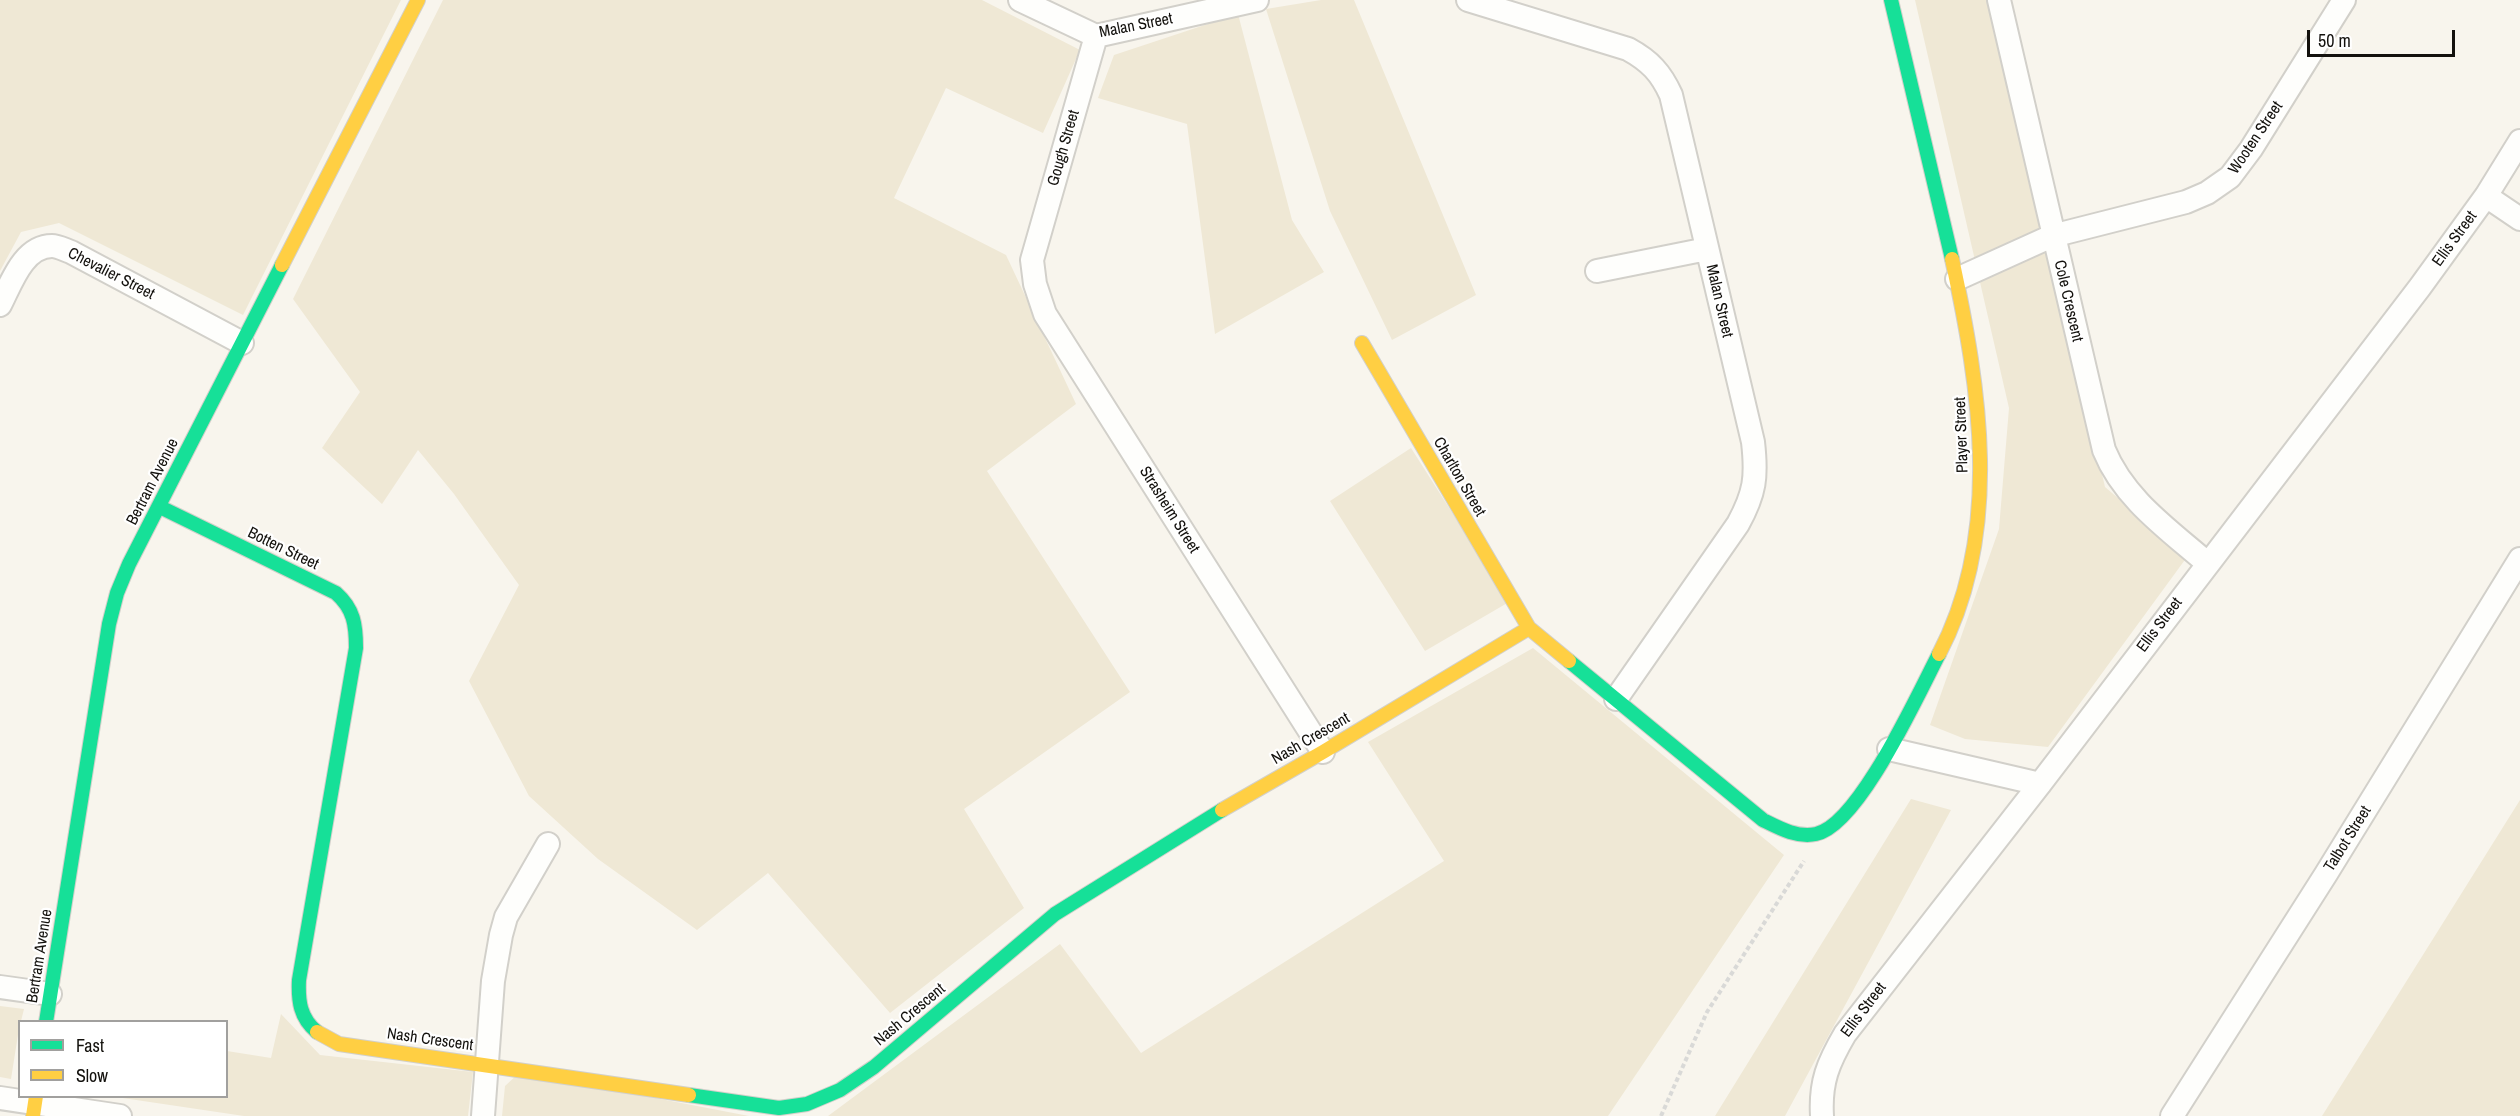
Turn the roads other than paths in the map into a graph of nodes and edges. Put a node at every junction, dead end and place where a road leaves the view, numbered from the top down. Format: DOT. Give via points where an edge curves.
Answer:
graph roads {
  1 [pos="418,0"];
  2 [pos="1020,0"];
  3 [pos="1257,0"];
  4 [pos="1467,0"];
  5 [pos="1891,0"];
  6 [pos="1999,0"];
  7 [pos="2344,0"];
  8 [pos="1096,36"];
  9 [pos="2520,141"];
  10 [pos="2486,196"];
  11 [pos="2520,219"];
  12 [pos="2052,236"];
  13 [pos="1707,249"];
  14 [pos="1032,260"];
  15 [pos="1597,271"];
  16 [pos="1957,279"];
  17 [pos="0,305"];
  18 [pos="1362,343"];
  19 [pos="242,344"];
  20 [pos="160,507"];
  21 [pos="2520,559"];
  22 [pos="2208,563"];
  23 [pos="1529,628"];
  24 [pos="356,648"];
  25 [pos="1616,699"];
  26 [pos="1889,749"];
  27 [pos="1323,753"];
  28 [pos="2040,784"];
  29 [pos="548,844"];
  30 [pos="0,987"];
  31 [pos="50,994"];
  32 [pos="46,1020"];
  33 [pos="488,1065"];
  34 [pos="0,1098"];
  35 [pos="34,1105"];
  36 [pos="120,1116"];
  37 [pos="483,1116"];
  38 [pos="1822,1116"];
  39 [pos="2172,1116"];
  1 -- 19 [label="street, Bertram Avenue"];
  2 -- 8 [label="street, Malan Street"];
  3 -- 8 [label="street, Malan Street"];
  4 -- 13 [label="street, Malan Street" via="1602,40 1648,60 1671,95"];
  5 -- 16 [label="street, Player Street"];
  6 -- 12 [label="street, Cole Crescent"];
  7 -- 12 [label="street, Wooten Street" via="2230,177 2207,194 2186,202"];
  8 -- 14 [label="street, Gough Street"];
  9 -- 10 [label="street, Ellis Street"];
  10 -- 11 [label="street"];
  10 -- 22 [label="street, Ellis Street"];
  12 -- 16 [label="street, Wooten Street"];
  12 -- 22 [label="street, Cole Crescent" via="2097,429 2109,464 2134,499"];
  13 -- 15 [label="street"];
  13 -- 25 [label="street, Malan Street" via="1753,442 1755,484 1738,524"];
  14 -- 27 [label="street, Strasheim Street" via="1035,284 1046,314"];
  16 -- 26 [label="street, Player Street" via="1973,355 1981,427 1979,505 1964,596 1944,645"];
  17 -- 19 [label="street, Chevalier Street" via="31,254 54,245"];
  18 -- 23 [label="street, Charlton Street"];
  19 -- 20 [label="street, Bertram Avenue"];
  20 -- 24 [label="street, Botten Street" via="336,593 350,605 356,623"];
  20 -- 31 [label="street, Bertram Avenue" via="129,564 109,624"];
  21 -- 39 [label="street, Talbot Street"];
  22 -- 28 [label="street, Ellis Street"];
  23 -- 25 [label="street"];
  23 -- 27 [label="street, Nash Crescent"];
  24 -- 33 [label="street, Nash Crescent" via="299,980 297,997 302,1015 320,1037 339,1044"];
  25 -- 26 [label="street, Player Street" via="1763,820 1790,833 1809,835 1834,827 1849,811"];
  26 -- 28 [label="street"];
  27 -- 33 [label="street, Nash Crescent" via="1239,799 1055,914 874,1067 821,1101 779,1108"];
  28 -- 38 [label="street, Ellis Street" via="1845,1034 1822,1082"];
  29 -- 33 [label="street" via="506,917 501,935"];
  30 -- 31 [label="street"];
  31 -- 32 [label="street, Bertram Avenue"];
  33 -- 37 [label="street"];
  34 -- 35 [label="street"];
  35 -- 36 [label="street"];
}
